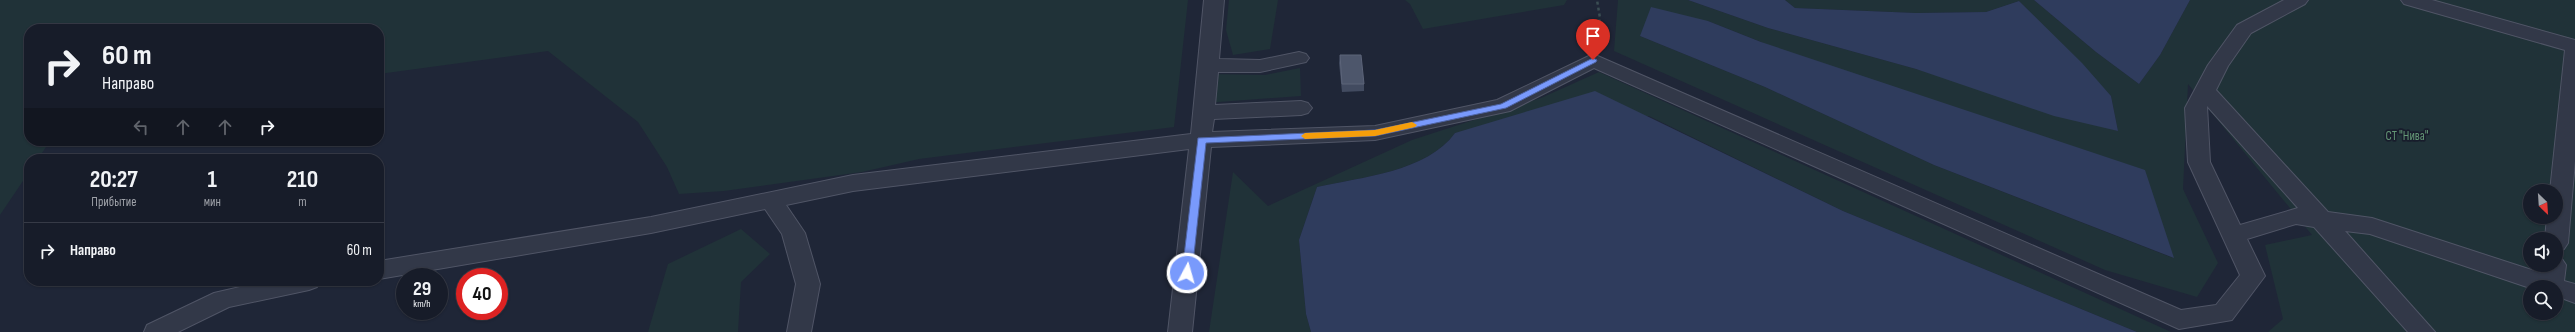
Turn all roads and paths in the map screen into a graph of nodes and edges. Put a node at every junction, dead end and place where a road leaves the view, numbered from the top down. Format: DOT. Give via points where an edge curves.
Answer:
graph roads {
  1 [pos="1214,0"];
  2 [pos="1597,0"];
  3 [pos="2298,0"];
  4 [pos="2410,0"];
  5 [pos="2575,47"];
  6 [pos="1300,58"];
  7 [pos="1593,60"];
  8 [pos="1208,65"];
  9 [pos="2205,91"];
  10 [pos="1301,108"];
  11 [pos="1204,113"];
  12 [pos="1202,140"];
  13 [pos="771,200"];
  14 [pos="2323,220"];
  15 [pos="2557,232"];
  16 [pos="2233,235"];
  17 [pos="384,269"];
  18 [pos="2551,280"];
  19 [pos="285,286"];
  20 [pos="2563,287"];
  21 [pos="2575,294"];
  22 [pos="2179,320"];
  23 [pos="156,332"];
  24 [pos="799,332"];
  25 [pos="1180,332"];
  26 [pos="2201,332"];
  27 [pos="2423,332"];
  1 -- 8 [label="street"];
  2 -- 7 [label="path" via="1600,18"];
  3 -- 9 [label="street" via="2244,29 2218,65"];
  4 -- 5 [label="street"];
  5 -- 15 [label="street"];
  6 -- 8 [label="street" via="1260,66"];
  7 -- 12 [label="street" via="1503,106 1375,133"];
  7 -- 22 [label="street"];
  8 -- 11 [label="street"];
  9 -- 14 [label="street"];
  9 -- 16 [label="street" via="2196,108 2199,162"];
  10 -- 11 [label="street"];
  11 -- 12 [label="street"];
  12 -- 13 [label="street" via="852,183"];
  12 -- 25 [label="street"];
  13 -- 17 [label="street" via="652,225"];
  13 -- 24 [label="street" via="793,233 808,284"];
  14 -- 16 [label="street" via="2296,216"];
  14 -- 18 [label="street" via="2372,226"];
  14 -- 27 [label="street"];
  16 -- 22 [label="street" via="2253,276 2223,313"];
  19 -- 23 [label="street" via="224,299"];
  20 -- 21 [label="street"];
  22 -- 26 [label="street"];
}
